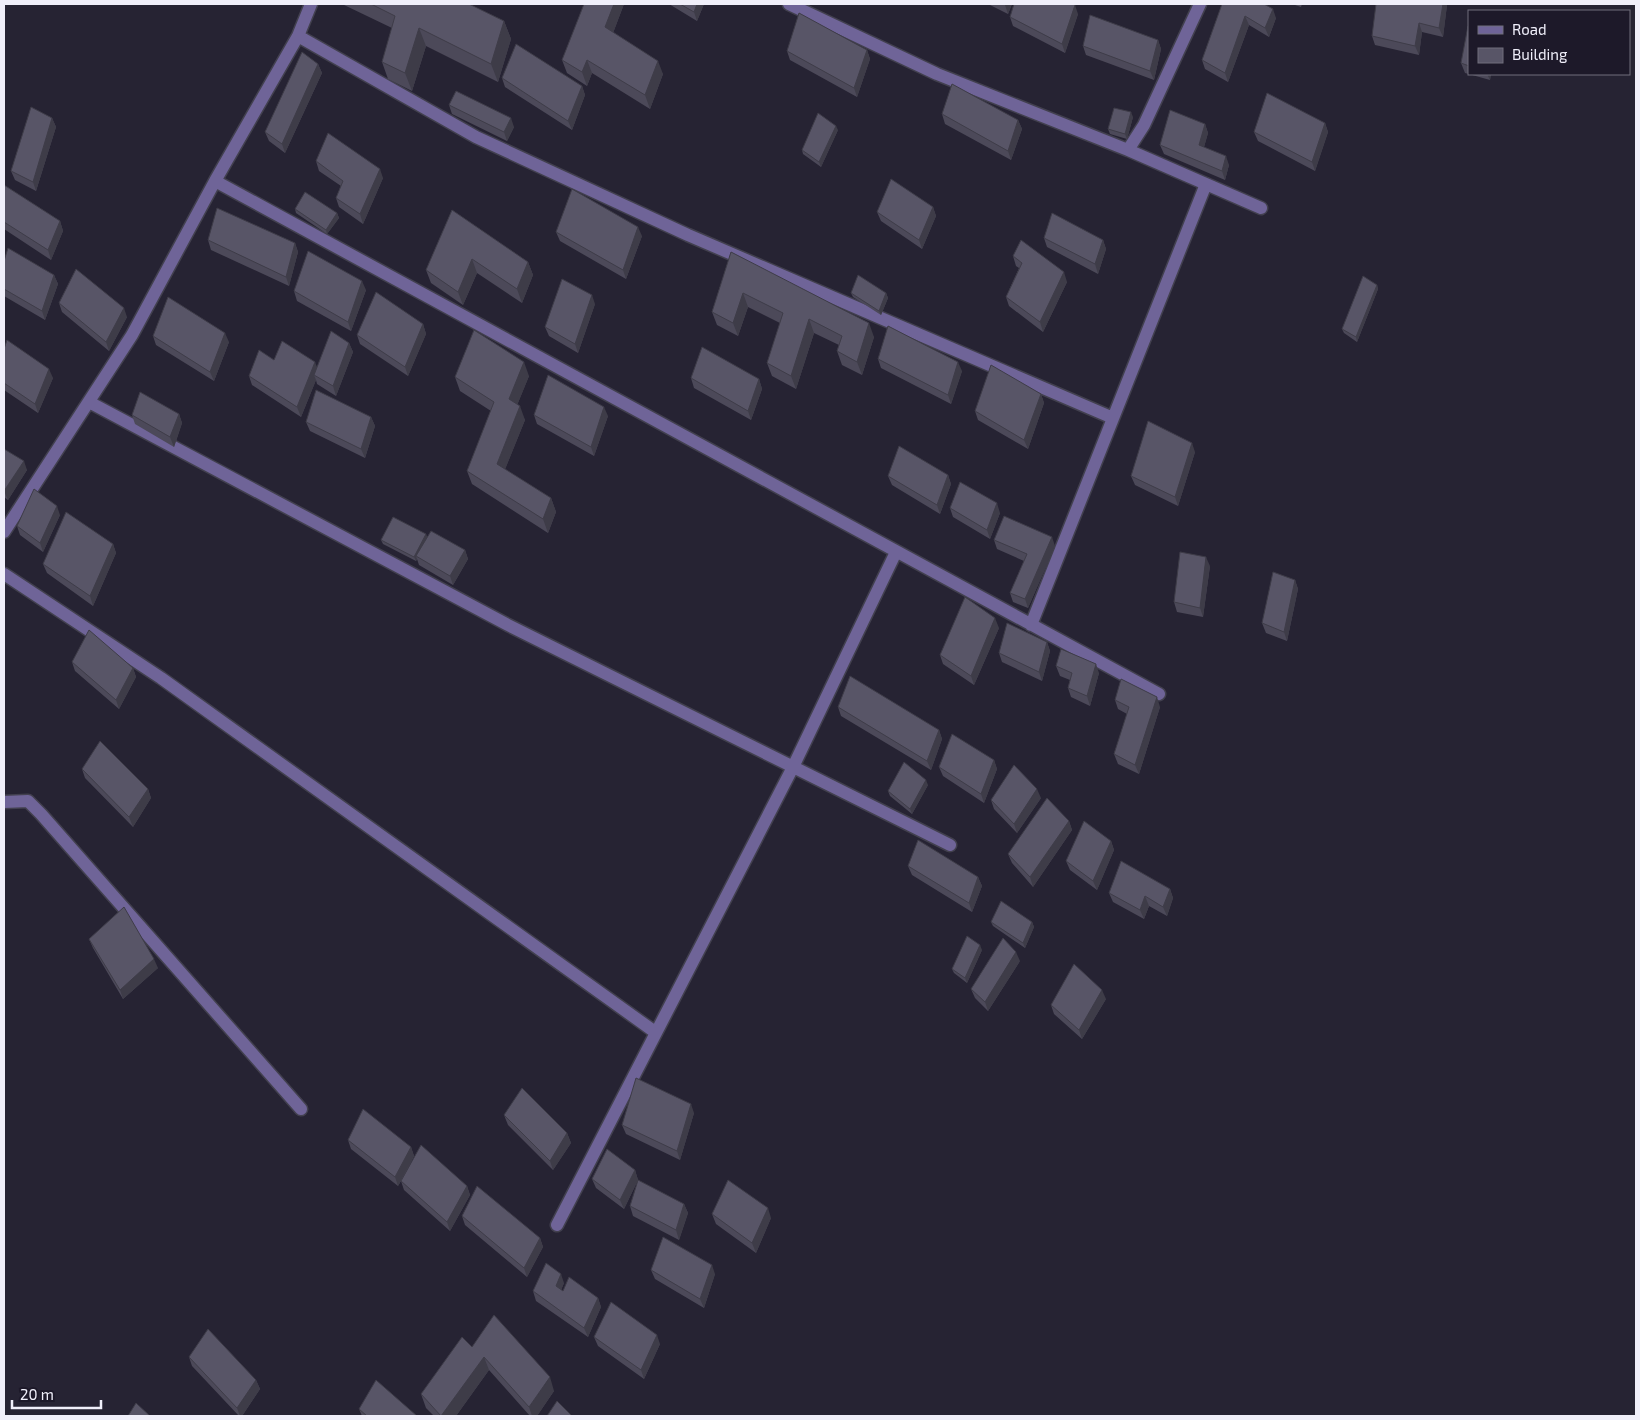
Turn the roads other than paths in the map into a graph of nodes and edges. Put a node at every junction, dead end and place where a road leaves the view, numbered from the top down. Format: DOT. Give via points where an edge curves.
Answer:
graph roads {
  1 [pos="311,4"];
  2 [pos="789,4"];
  3 [pos="1200,4"];
  4 [pos="298,36"];
  5 [pos="1128,150"];
  6 [pos="215,181"];
  7 [pos="1206,184"];
  8 [pos="1261,208"];
  9 [pos="89,402"];
  10 [pos="1113,418"];
  11 [pos="4,532"];
  12 [pos="896,552"];
  13 [pos="4,574"];
  14 [pos="1031,624"];
  15 [pos="1159,694"];
  16 [pos="793,767"];
  17 [pos="4,802"];
  18 [pos="950,845"];
  19 [pos="654,1032"];
  20 [pos="301,1109"];
  21 [pos="556,1225"];
  1 -- 4 [label="street"];
  2 -- 5 [label="street" via="936,74"];
  3 -- 5 [label="street" via="1144,125"];
  4 -- 6 [label="street"];
  4 -- 10 [label="street" via="494,145 688,235"];
  5 -- 7 [label="street"];
  6 -- 9 [label="street" via="132,335"];
  6 -- 12 [label="street"];
  7 -- 8 [label="street"];
  7 -- 10 [label="street"];
  9 -- 11 [label="street"];
  9 -- 16 [label="street" via="508,625"];
  10 -- 14 [label="street"];
  12 -- 14 [label="street"];
  12 -- 16 [label="street"];
  13 -- 19 [label="street" via="160,678"];
  14 -- 15 [label="street"];
  16 -- 18 [label="street"];
  16 -- 19 [label="street"];
  17 -- 20 [label="street" via="28,801 41,814"];
  19 -- 21 [label="street"];
}
